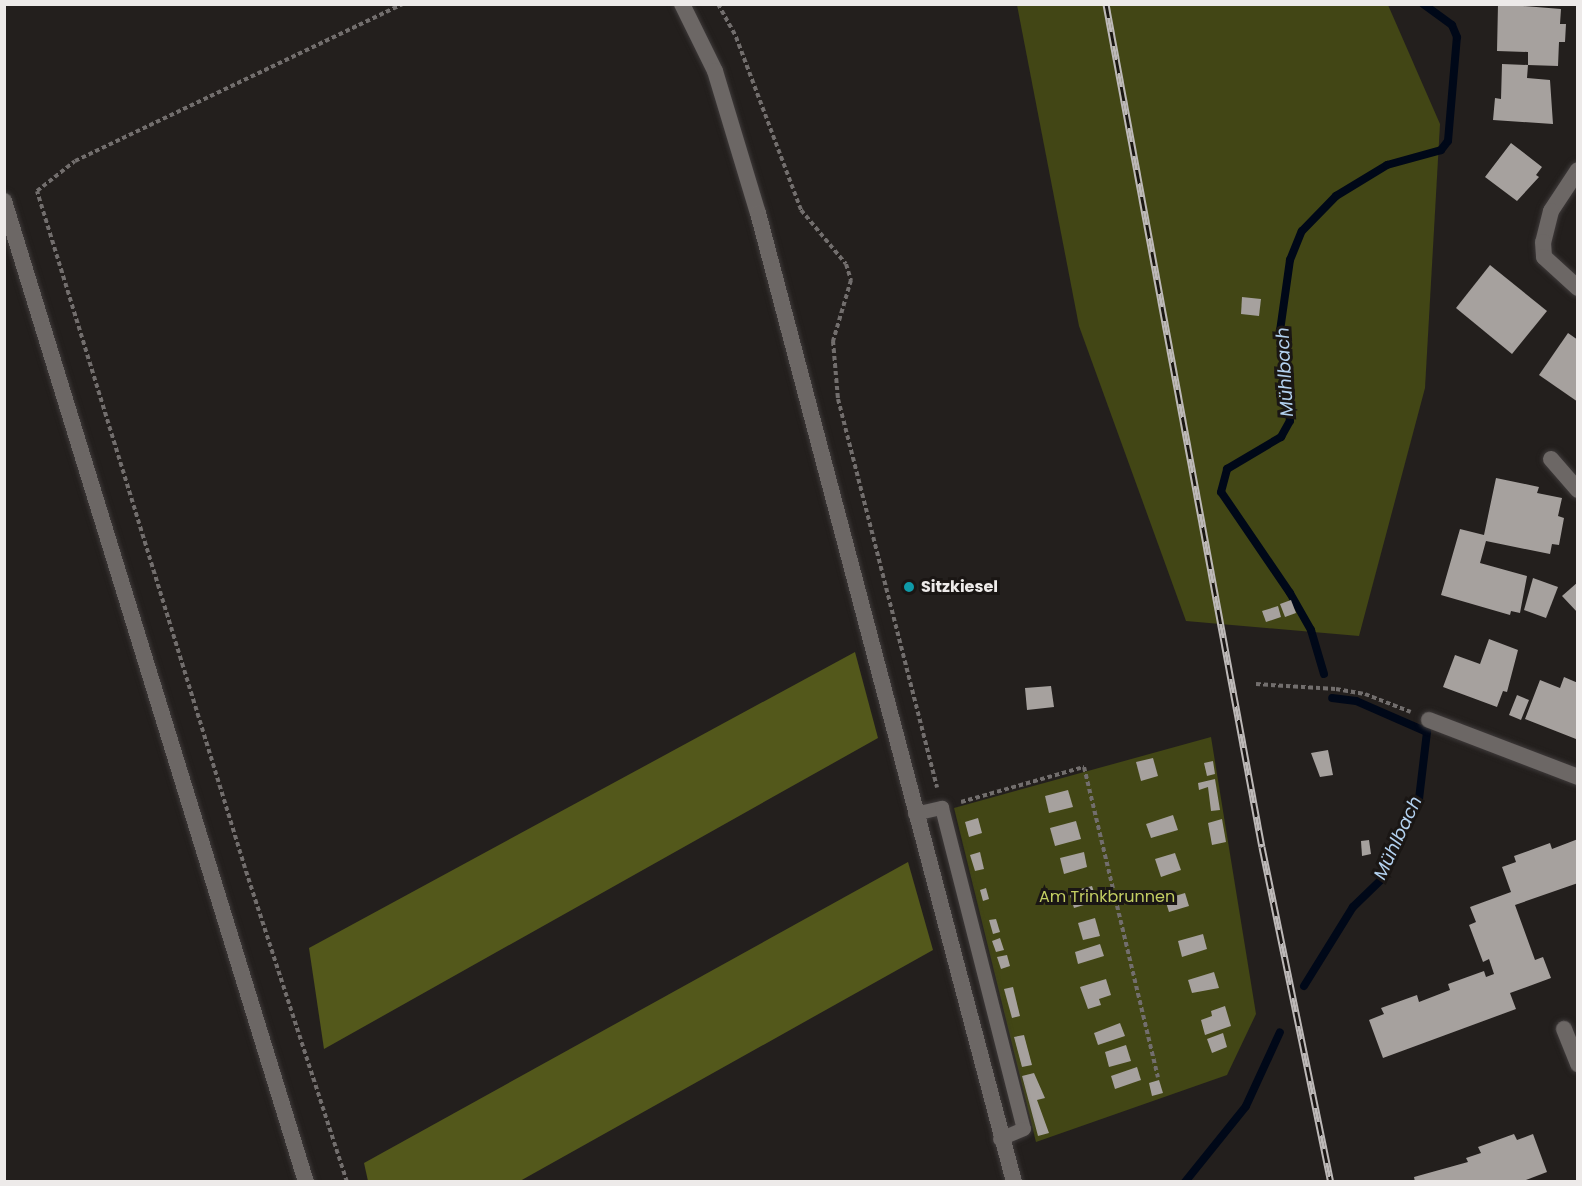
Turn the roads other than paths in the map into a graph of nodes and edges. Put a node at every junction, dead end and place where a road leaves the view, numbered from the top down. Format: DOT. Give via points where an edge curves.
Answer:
graph roads {
  1 [pos="682,4"];
  2 [pos="1578,170"];
  3 [pos="4,201"];
  4 [pos="1578,288"];
  5 [pos="1551,459"];
  6 [pos="1578,490"];
  7 [pos="1429,720"];
  8 [pos="1578,777"];
  9 [pos="915,814"];
  10 [pos="1564,1029"];
  11 [pos="1578,1064"];
  12 [pos="1000,1139"];
  13 [pos="306,1182"];
  14 [pos="1014,1182"];
  1 -- 9 [label="street" via="714,71 752,192"];
  2 -- 4 [label="street" via="1551,211 1543,242 1544,257"];
  3 -- 13 [label="street"];
  5 -- 6 [label="street"];
  7 -- 8 [label="street"];
  9 -- 12 [label="street"];
  9 -- 12 [label="lane" via="942,808 1024,1129"];
  10 -- 11 [label="street"];
  12 -- 14 [label="street"];
}
